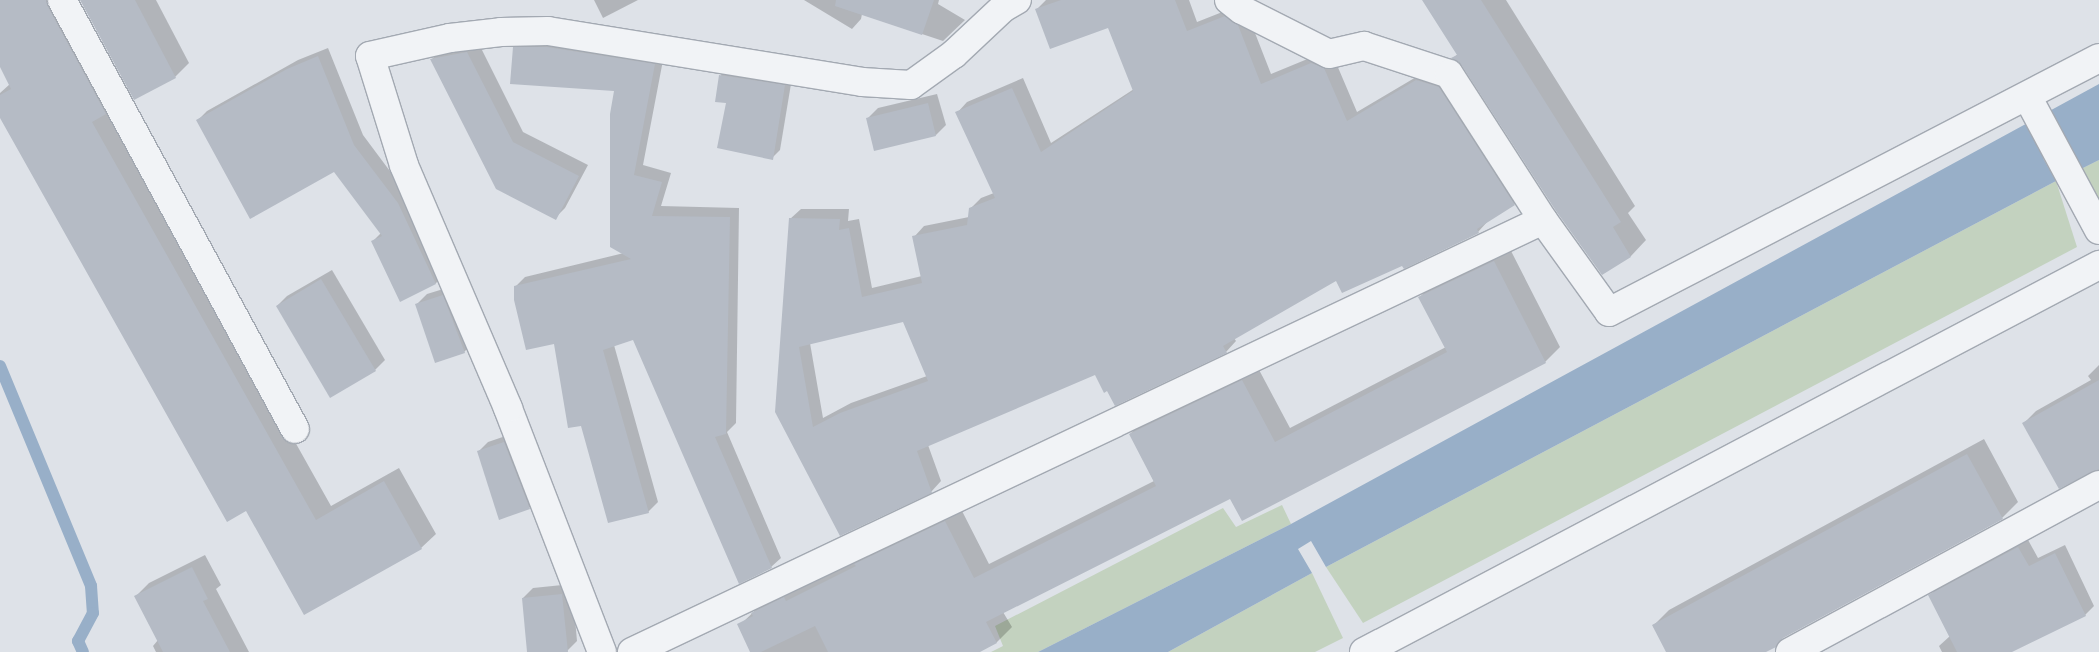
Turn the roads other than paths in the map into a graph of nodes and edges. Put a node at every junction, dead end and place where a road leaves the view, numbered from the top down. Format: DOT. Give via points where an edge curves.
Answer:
graph roads {
  1 [pos="62,0"];
  2 [pos="1017,0"];
  3 [pos="1229,0"];
  4 [pos="2099,58"];
  5 [pos="2027,96"];
  6 [pos="1543,220"];
  7 [pos="2099,230"];
  8 [pos="2099,265"];
  9 [pos="296,429"];
  10 [pos="2099,484"];
  11 [pos="602,652"];
  12 [pos="632,652"];
  13 [pos="1364,652"];
  14 [pos="1790,652"];
  1 -- 9 [label="street"];
  2 -- 11 [label="street" via="1003,8 954,54 911,85 862,82 548,31 450,38 370,56 404,166 508,408"];
  3 -- 6 [label="street" via="1242,10 1329,54 1364,46 1449,74"];
  4 -- 5 [label="street"];
  5 -- 6 [label="street" via="1609,312"];
  5 -- 7 [label="street"];
  6 -- 12 [label="street"];
  8 -- 13 [label="street"];
  10 -- 14 [label="street"];
}
